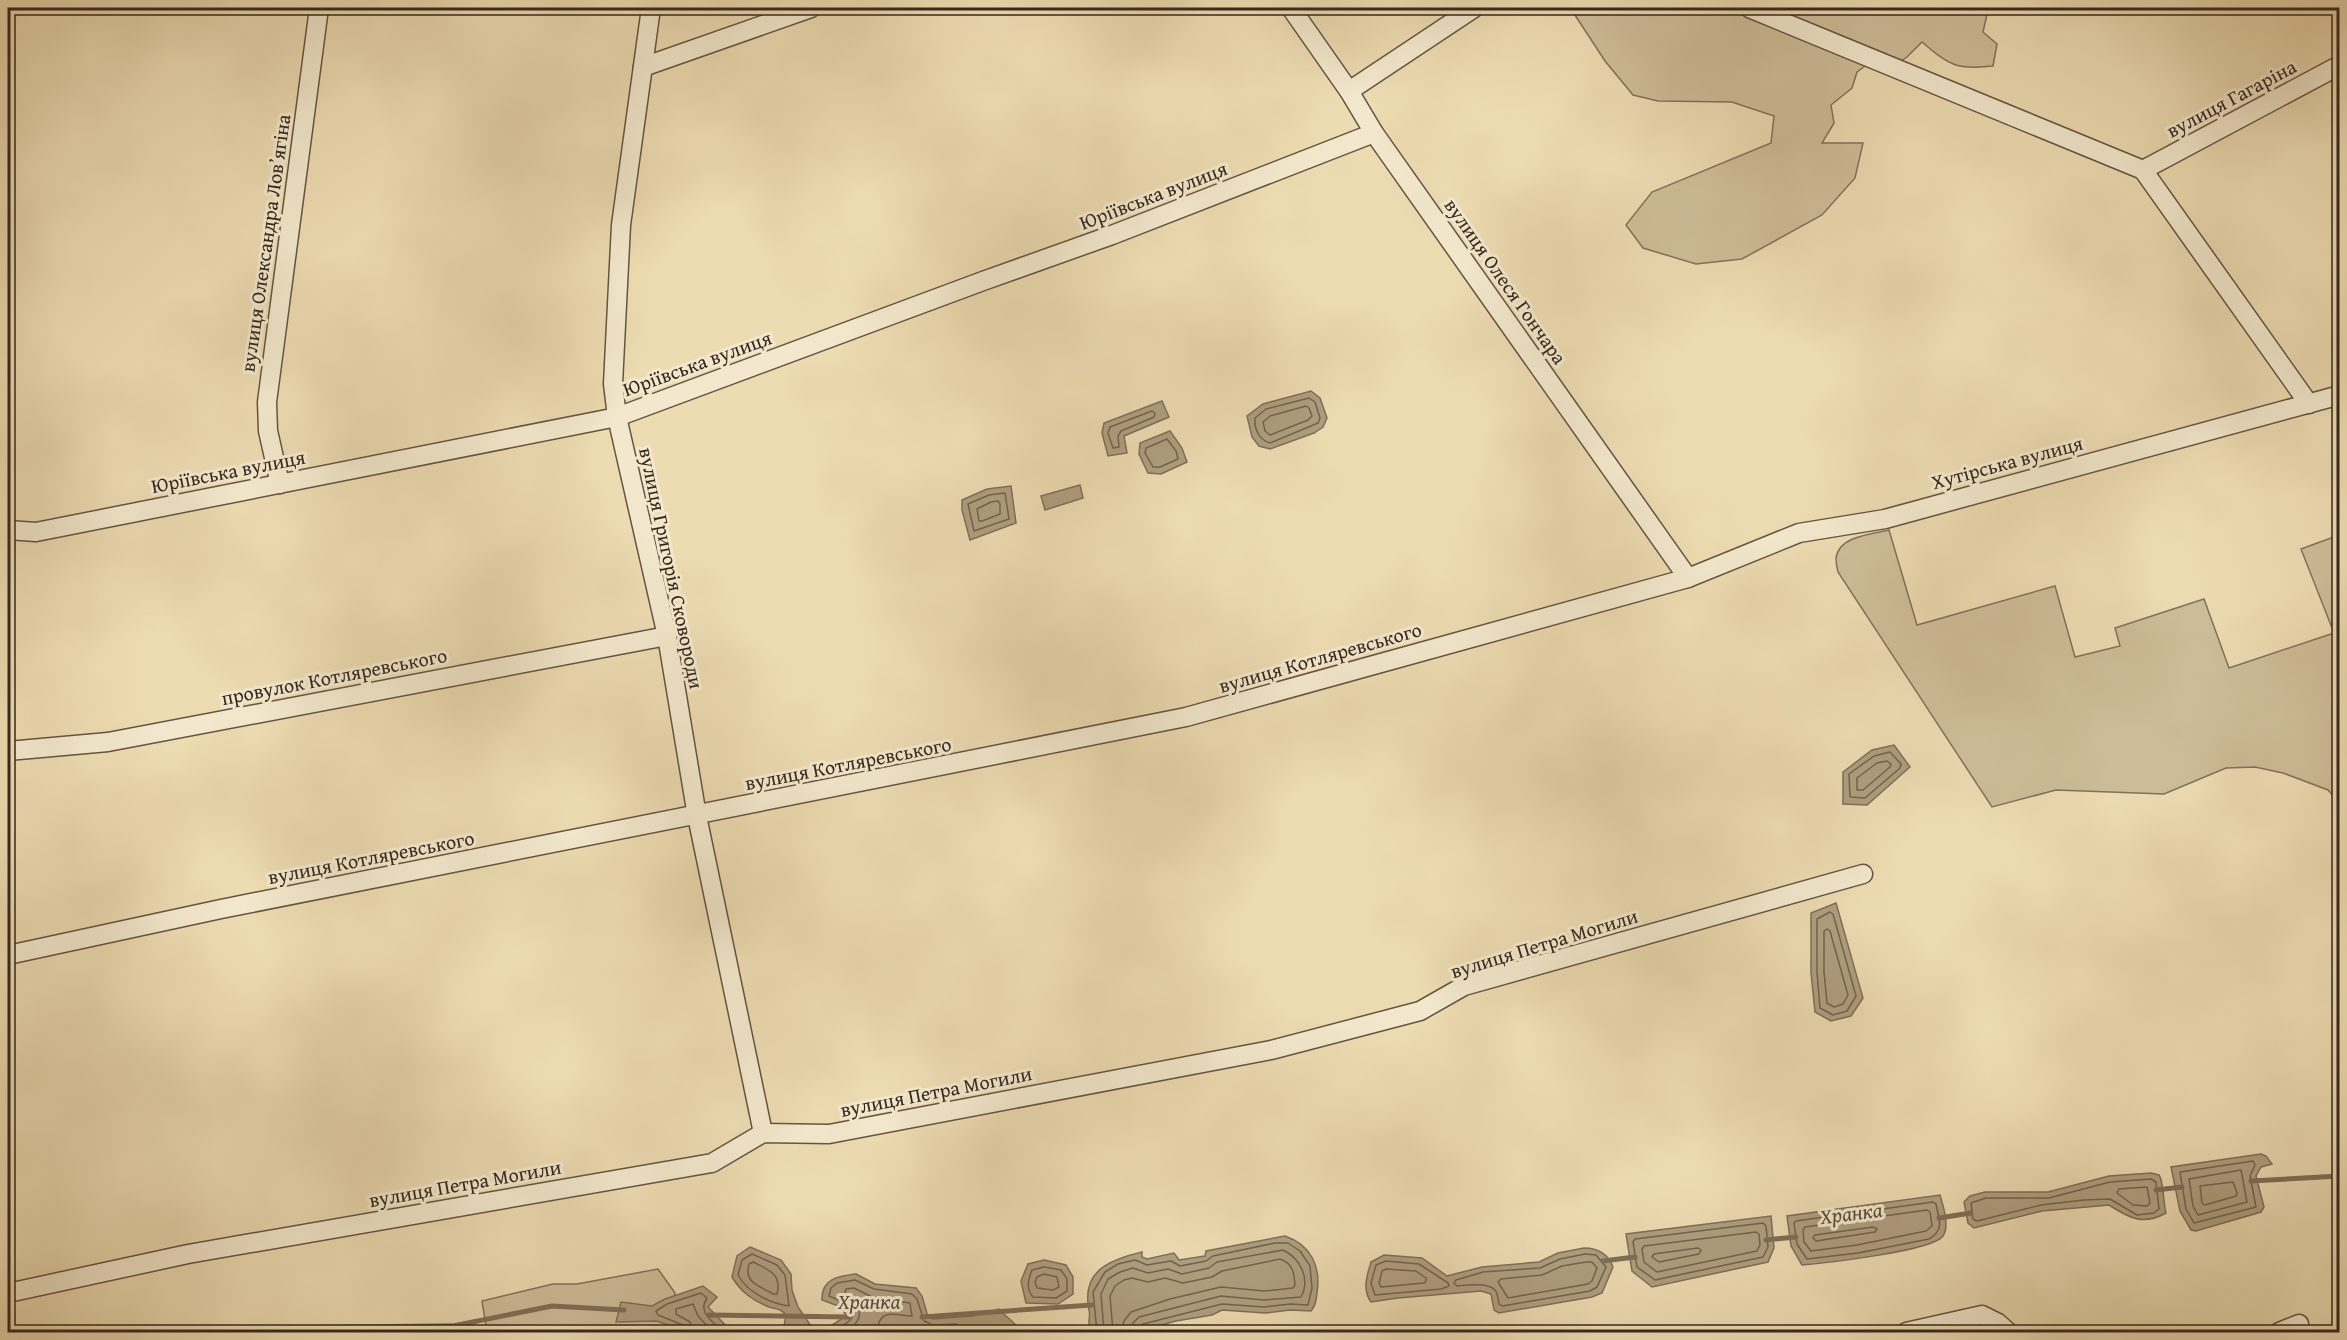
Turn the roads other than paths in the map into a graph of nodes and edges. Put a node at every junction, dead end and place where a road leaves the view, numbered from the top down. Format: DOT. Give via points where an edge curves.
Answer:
graph roads {
  1 [pos="319,8"];
  2 [pos="651,8"];
  3 [pos="811,8"];
  4 [pos="1290,8"];
  5 [pos="1474,8"];
  6 [pos="1749,8"];
  7 [pos="2340,65"];
  8 [pos="643,67"];
  9 [pos="1349,91"];
  10 [pos="1374,133"];
  11 [pos="2144,170"];
  12 [pos="2340,395"];
  13 [pos="2309,404"];
  14 [pos="617,417"];
  15 [pos="280,484"];
  16 [pos="8,530"];
  17 [pos="1688,578"];
  18 [pos="667,636"];
  19 [pos="8,751"];
  20 [pos="697,816"];
  21 [pos="1863,874"];
  22 [pos="8,955"];
  23 [pos="763,1133"];
  24 [pos="8,1293"];
  25 [pos="2299,1324"];
  26 [pos="1906,1332"];
  27 [pos="2008,1332"];
  28 [pos="2279,1332"];
  1 -- 15 [label="street, вулиця Олександра Ловʼягіна" via="267,402 268,431"];
  2 -- 8 [label="street, вулиця Григорія Сковороди"];
  3 -- 8 [label="street"];
  4 -- 9 [label="street, вулиця Олеся Гончара"];
  5 -- 9 [label="street"];
  6 -- 11 [label="street"];
  7 -- 11 [label="street, вулиця Гагаріна"];
  8 -- 14 [label="street, вулиця Григорія Сковороди" via="621,225 612,384"];
  9 -- 10 [label="street, вулиця Олеся Гончара"];
  10 -- 14 [label="street, Юріївська вулиця" via="1112,235"];
  10 -- 17 [label="street, вулиця Олеся Гончара"];
  11 -- 13 [label="street"];
  12 -- 13 [label="street, Хутірська вулиця"];
  13 -- 17 [label="street, Хутірська вулиця" via="1885,519 1799,533"];
  14 -- 15 [label="street, Юріївська вулиця"];
  14 -- 18 [label="street, вулиця Григорія Сковороди"];
  15 -- 16 [label="street, Юріївська вулиця" via="36,532"];
  17 -- 20 [label="street, вулиця Котляревського" via="1186,717"];
  18 -- 19 [label="street, провулок Котляревського" via="108,742"];
  18 -- 20 [label="street, вулиця Григорія Сковороди"];
  20 -- 22 [label="street, вулиця Котляревського"];
  20 -- 23 [label="street, вулиця Григорія Сковороди"];
  21 -- 23 [label="street, вулиця Петра Могили" via="1464,986 1420,1011 1271,1050 829,1134"];
  23 -- 24 [label="street, вулиця Петра Могили" via="712,1163 188,1254"];
  25 -- 28 [label="street"];
  26 -- 27 [label="street" via="1982,1315"];
}
